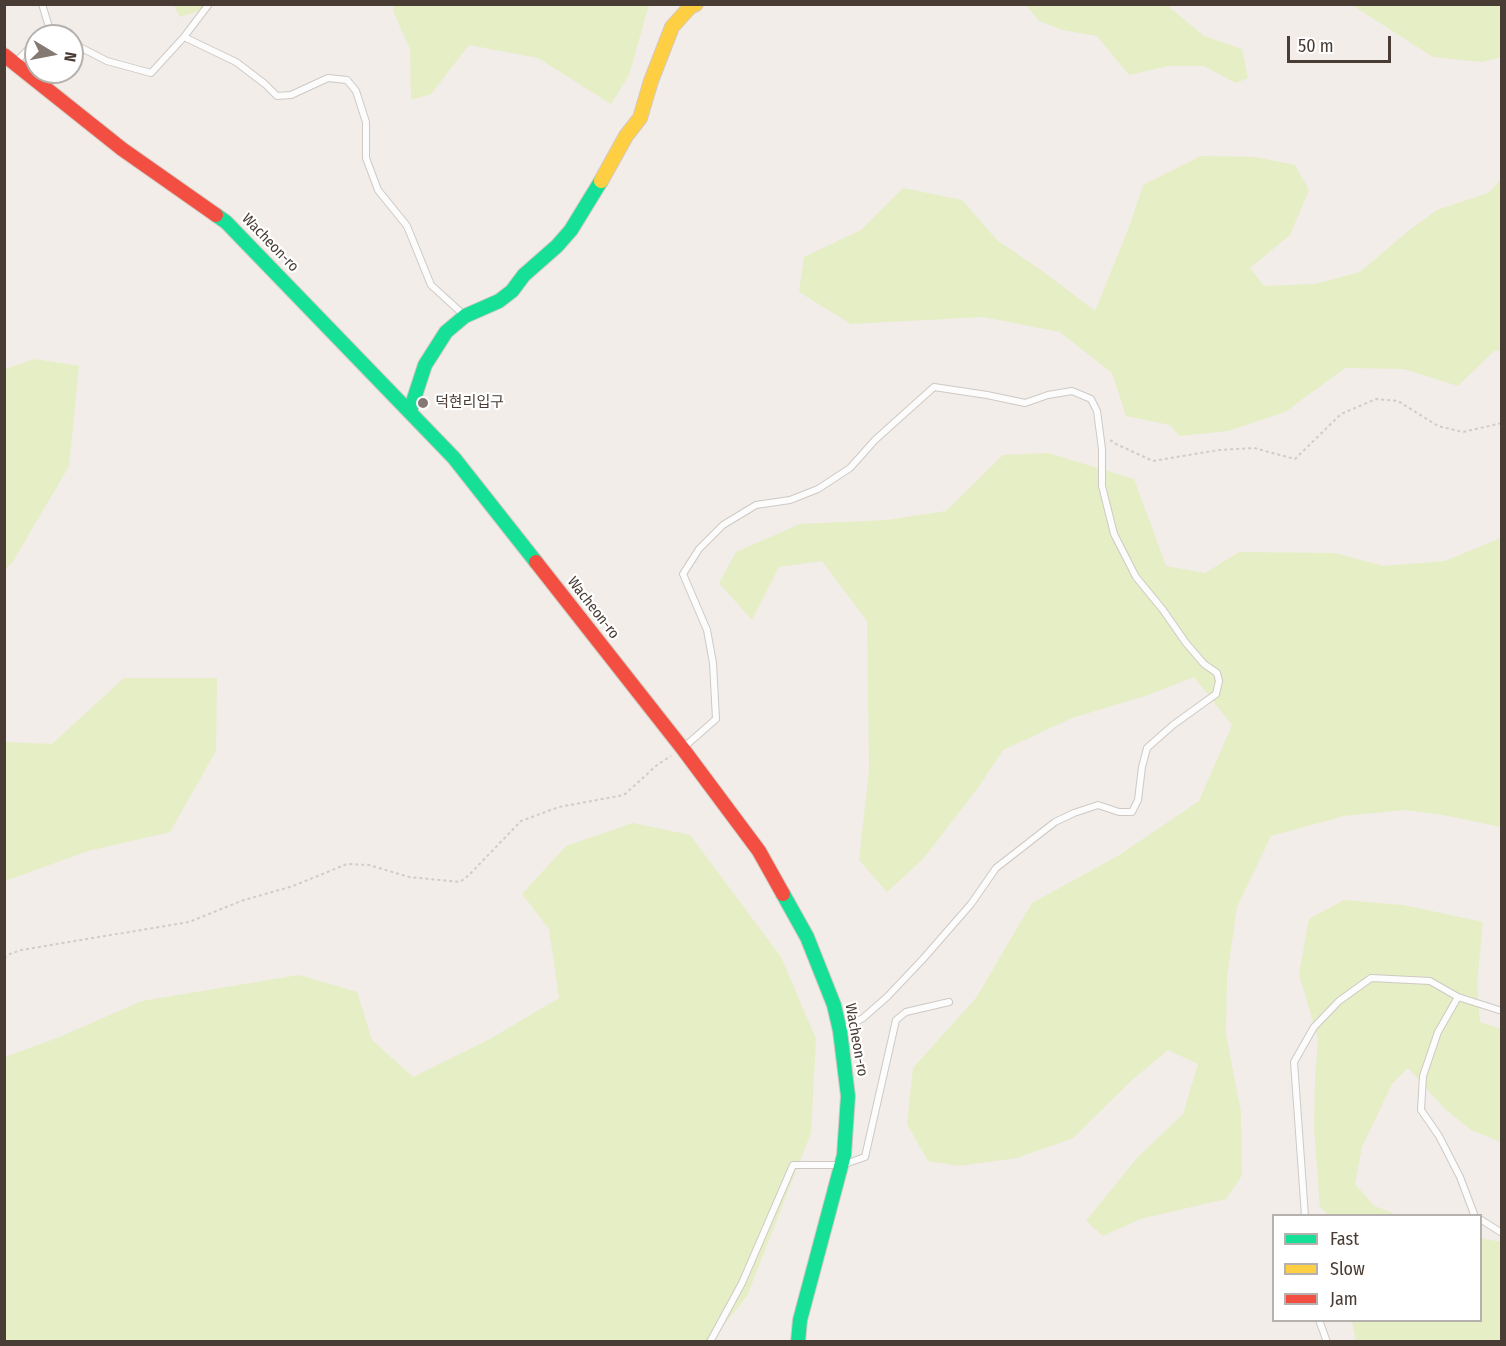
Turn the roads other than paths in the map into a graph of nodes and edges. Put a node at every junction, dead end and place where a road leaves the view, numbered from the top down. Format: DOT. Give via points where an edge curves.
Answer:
graph roads {
  1 [pos="42,4"];
  2 [pos="209,4"];
  3 [pos="696,4"];
  4 [pos="48,24"];
  5 [pos="184,37"];
  6 [pos="24,49"];
  7 [pos="84,49"];
  8 [pos="10,59"];
  9 [pos="465,316"];
  10 [pos="410,411"];
  11 [pos="683,749"];
  12 [pos="1458,997"];
  13 [pos="949,1002"];
  14 [pos="1502,1011"];
  15 [pos="840,1031"];
  16 [pos="842,1165"];
  17 [pos="1305,1214"];
  18 [pos="1474,1214"];
  19 [pos="1482,1220"];
  20 [pos="1502,1233"];
  21 [pos="1320,1322"];
  22 [pos="710,1341"];
  23 [pos="798,1341"];
  24 [pos="1327,1341"];
  1 -- 4 [label="lane"];
  2 -- 5 [label="lane"];
  3 -- 9 [label="street" via="672,27 640,118 570,230 512,291"];
  5 -- 7 [label="lane" via="151,73"];
  5 -- 9 [label="lane" via="236,62 277,96 291,95 328,78 347,80 356,91 366,122 366,158 378,190 407,226 431,285"];
  6 -- 8 [label="lane"];
  8 -- 10 [label="street, Wacheon-ro" via="122,149 226,222"];
  9 -- 10 [label="street" via="446,332 425,365"];
  10 -- 11 [label="street, Wacheon-ro" via="454,458"];
  11 -- 15 [label="street, Wacheon-ro" via="759,851 807,937"];
  11 -- 15 [label="lane" via="716,719 707,630 684,574 699,549 723,525 756,505 790,500 818,489 850,468 934,387 1025,403 1072,391 1091,399 1101,434 1102,486 1114,534 1136,577 1186,643 1217,673 1216,694 1147,748 1138,800 1132,812 1098,805 1055,822 996,868 971,904 887,997 864,1018"];
  12 -- 14 [label="lane"];
  12 -- 17 [label="lane" via="1430,981 1371,978 1339,1000 1314,1027 1294,1062"];
  12 -- 18 [label="lane" via="1438,1032 1423,1076 1421,1110 1460,1177"];
  13 -- 16 [label="lane" via="906,1012 897,1020 865,1157"];
  15 -- 16 [label="street, Wacheon-ro" via="848,1096"];
  16 -- 22 [label="lane" via="793,1165 742,1283"];
  16 -- 23 [label="street, Wacheon-ro"];
  19 -- 20 [label="lane"];
  21 -- 24 [label="lane"];
}
